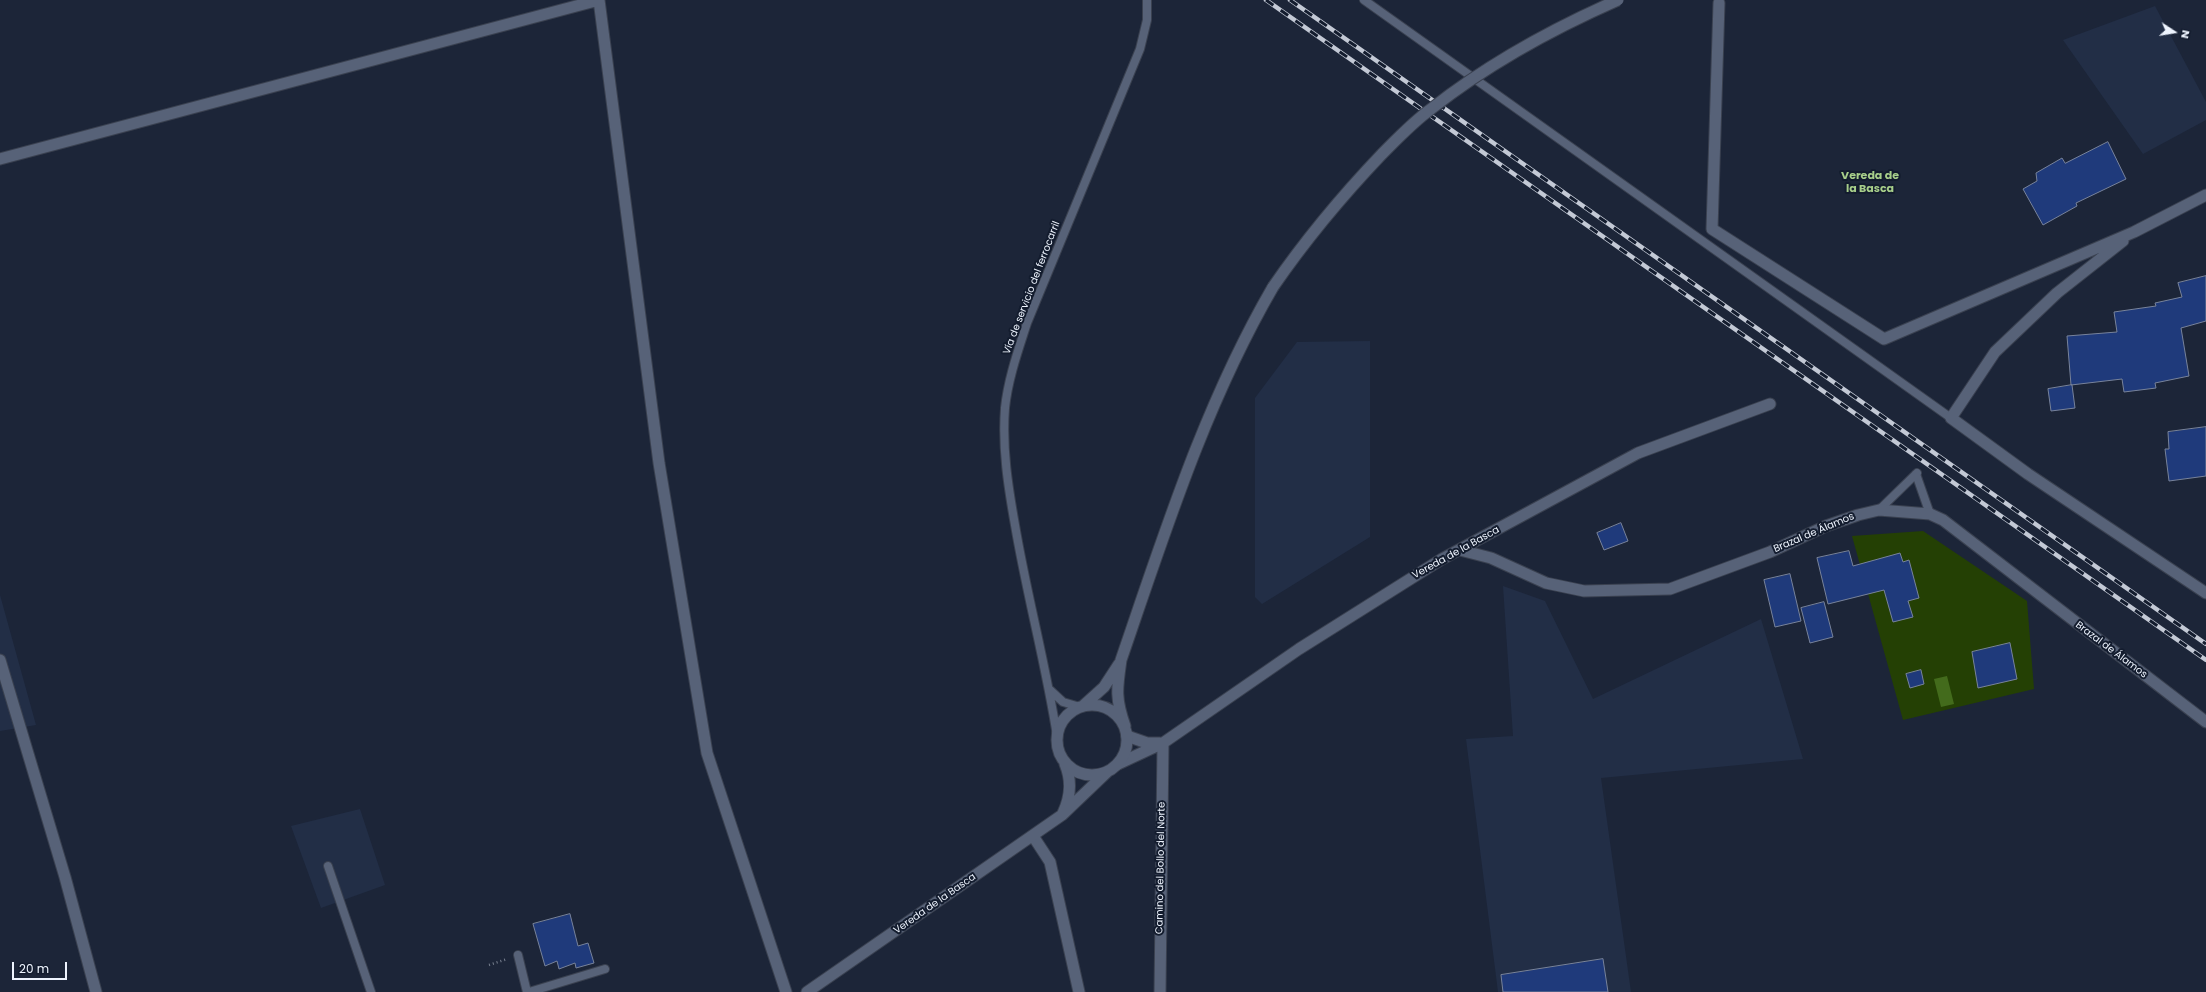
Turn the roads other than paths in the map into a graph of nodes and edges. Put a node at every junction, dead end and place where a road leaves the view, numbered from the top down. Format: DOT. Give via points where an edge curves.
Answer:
graph roads {
  1 [pos="599,0"];
  2 [pos="1147,0"];
  3 [pos="1364,0"];
  4 [pos="1618,0"];
  5 [pos="1719,3"];
  6 [pos="0,159"];
  7 [pos="2206,195"];
  8 [pos="2134,232"];
  9 [pos="1770,404"];
  10 [pos="1951,418"];
  11 [pos="1879,510"];
  12 [pos="1930,514"];
  13 [pos="1460,550"];
  14 [pos="2206,593"];
  15 [pos="0,660"];
  16 [pos="1121,660"];
  17 [pos="1050,690"];
  18 [pos="1082,706"];
  19 [pos="2206,722"];
  20 [pos="1126,731"];
  21 [pos="1057,736"];
  22 [pos="1163,743"];
  23 [pos="1065,764"];
  24 [pos="1118,764"];
  25 [pos="1107,772"];
  26 [pos="1062,815"];
  27 [pos="1033,836"];
  28 [pos="328,866"];
  29 [pos="518,956"];
  30 [pos="605,969"];
  31 [pos="96,992"];
  32 [pos="372,992"];
  33 [pos="528,992"];
  34 [pos="786,992"];
  35 [pos="807,992"];
  36 [pos="1079,992"];
  37 [pos="1160,992"];
  1 -- 6 [label="street"];
  1 -- 34 [label="street" via="660,463 707,753"];
  2 -- 17 [label="lane, Vía de servicio del ferrocarril" via="1147,20 1140,48 1027,323 1013,365 1006,408 1005,465 1020,552"];
  3 -- 10 [label="lane"];
  4 -- 16 [label="street, bridge" via="1545,35 1496,64 1430,110 1400,136 1333,207 1302,245 1273,287 1238,350 1201,434"];
  5 -- 8 [label="street" via="1712,229 1884,339"];
  7 -- 8 [label="street"];
  8 -- 10 [label="street" via="2057,293 1995,352"];
  9 -- 13 [label="street, Vereda de la Basca" via="1638,453"];
  10 -- 14 [label="street" via="2028,474"];
  11 -- 12 [label="street, Brazal de Álamos"];
  11 -- 12 [label="lane" via="1916,473"];
  11 -- 13 [label="street, Brazal de Álamos" via="1826,526 1770,552 1670,589 1584,591 1546,583 1491,558"];
  12 -- 19 [label="street, Brazal de Álamos" via="1943,520"];
  13 -- 22 [label="street, Vereda de la Basca" via="1299,649"];
  15 -- 31 [label="street" via="65,877"];
  16 -- 18 [label="street" via="1104,687"];
  16 -- 20 [label="street" via="1116,689 1117,702"];
  17 -- 18 [label="lane" via="1063,702"];
  17 -- 21 [label="lane, Vía de servicio del ferrocarril"];
  18 -- 20 [label="street" via="1103,706 1116,714"];
  18 -- 21 [label="street" via="1062,720"];
  20 -- 22 [label="street" via="1147,743"];
  20 -- 24 [label="street" via="1127,746"];
  21 -- 23 [label="street" via="1058,750"];
  22 -- 24 [label="street, Vereda de la Basca"];
  22 -- 37 [label="street, Camino del Bollo del Norte"];
  23 -- 25 [label="street" via="1085,775 1100,775"];
  23 -- 26 [label="street" via="1070,790"];
  24 -- 25 [label="street"];
  25 -- 26 [label="street, Vereda de la Basca"];
  26 -- 27 [label="street, Vereda de la Basca"];
  27 -- 35 [label="street, Vereda de la Basca"];
  27 -- 36 [label="street" via="1050,862"];
  28 -- 32 [label="lane"];
  29 -- 33 [label="lane"];
  30 -- 33 [label="lane"];
}
